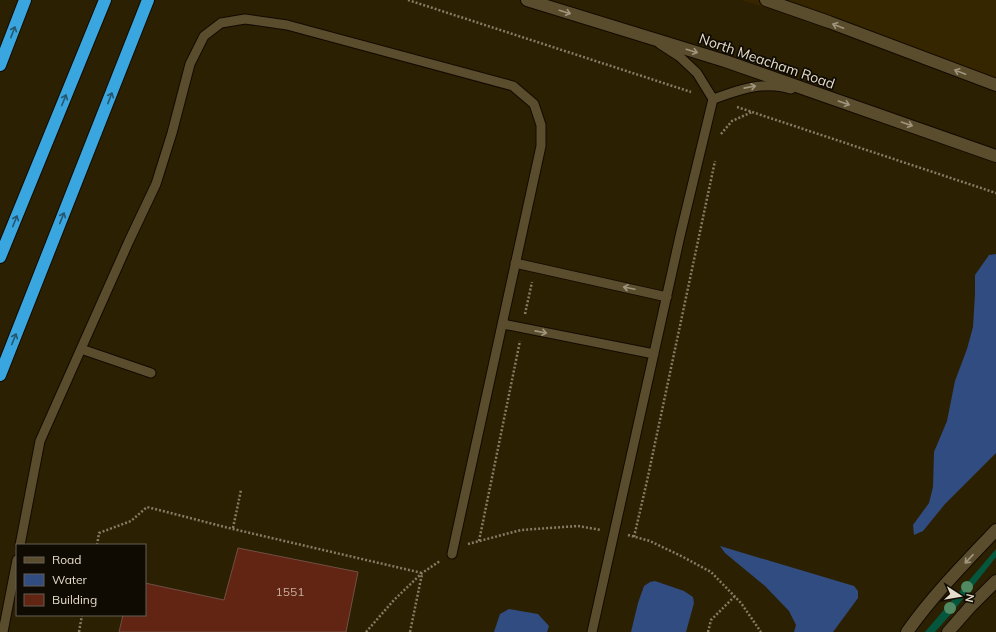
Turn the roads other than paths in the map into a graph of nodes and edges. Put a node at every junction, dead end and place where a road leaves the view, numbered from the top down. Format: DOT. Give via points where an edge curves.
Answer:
graph roads {
  1 [pos="26,0"];
  2 [pos="105,0"];
  3 [pos="148,0"];
  4 [pos="528,0"];
  5 [pos="766,0"];
  6 [pos="654,39"];
  7 [pos="0,65"];
  8 [pos="996,85"];
  9 [pos="818,94"];
  10 [pos="713,99"];
  11 [pos="996,156"];
  12 [pos="0,257"];
  13 [pos="515,263"];
  14 [pos="667,296"];
  15 [pos="502,324"];
  16 [pos="81,349"];
  17 [pos="654,354"];
  18 [pos="151,373"];
  19 [pos="0,376"];
  20 [pos="996,530"];
  21 [pos="20,544"];
  22 [pos="452,554"];
  23 [pos="16,565"];
  24 [pos="996,581"];
  25 [pos="3,632"];
  26 [pos="592,632"];
  27 [pos="907,632"];
  28 [pos="948,632"];
  7 -- 1 [label="highway, one-way"];
  12 -- 2 [label="highway, one-way"];
  19 -- 3 [label="highway, one-way"];
  4 -- 6 [label="main road, North Meacham Road, one-way"];
  8 -- 5 [label="main road, one-way"];
  6 -- 9 [label="main road, North Meacham Road, one-way"];
  6 -- 10 [label="lane" via="680,57 697,73"];
  10 -- 9 [label="lane, one-way" via="755,86 776,86"];
  9 -- 11 [label="main road, North Meacham Road, one-way"];
  10 -- 14 [label="lane"];
  14 -- 13 [label="lane, one-way"];
  13 -- 15 [label="lane"];
  13 -- 16 [label="lane" via="541,146 541,125 534,104 513,86 287,25 245,19 221,23 204,36 190,64 156,184"];
  14 -- 17 [label="lane"];
  15 -- 17 [label="lane, one-way"];
  15 -- 22 [label="lane"];
  16 -- 18 [label="lane"];
  16 -- 21 [label="lane" via="40,441"];
  17 -- 26 [label="lane"];
  20 -- 27 [label="main road, one-way" via="945,584"];
  23 -- 25 [label="lane"];
  24 -- 28 [label="main road"];
}
